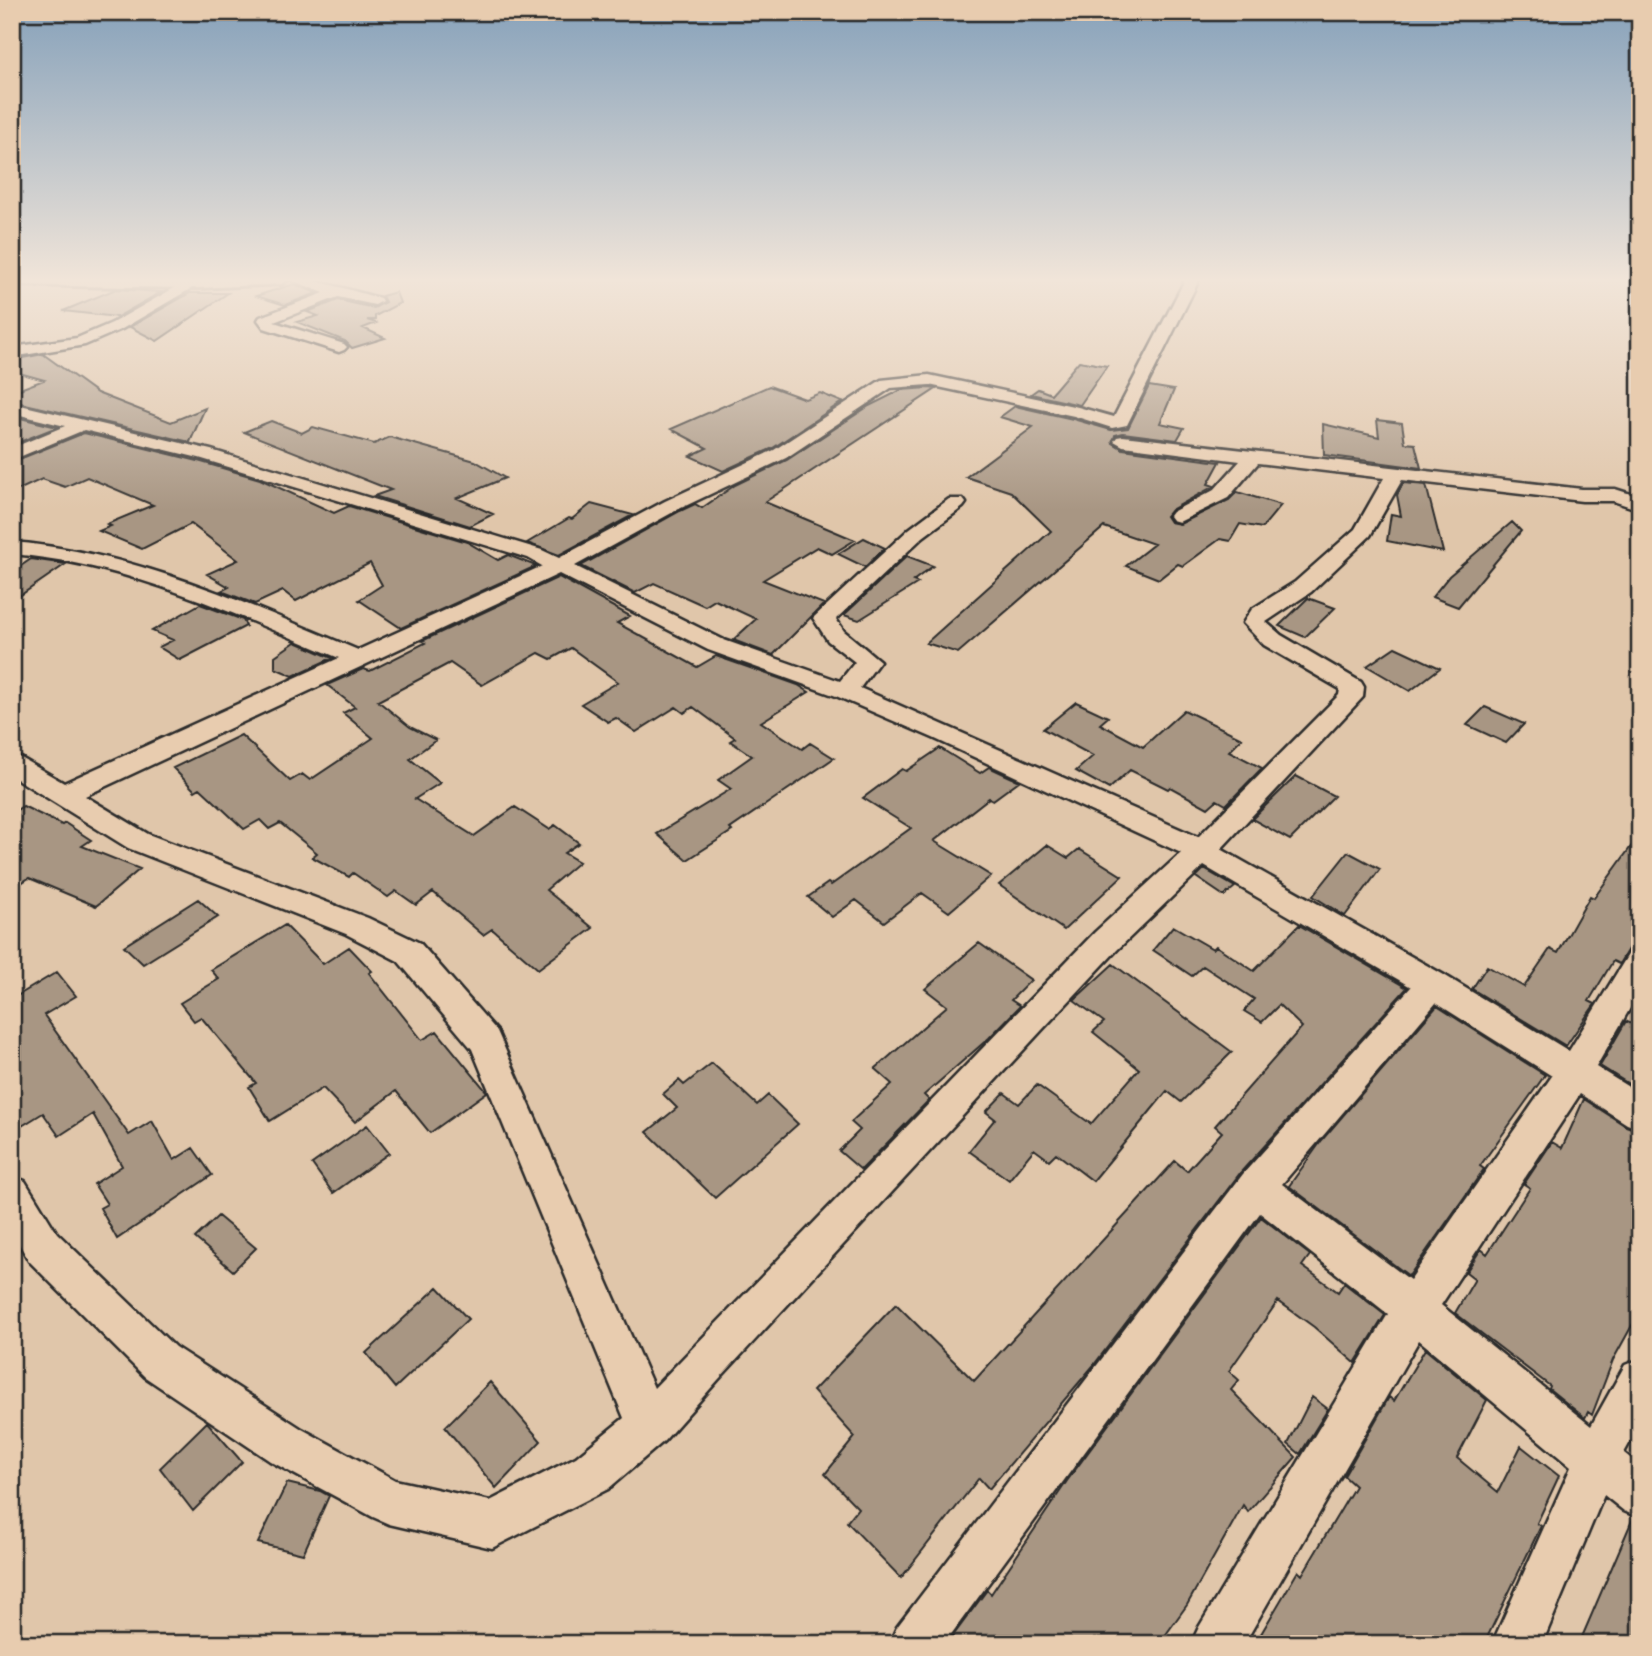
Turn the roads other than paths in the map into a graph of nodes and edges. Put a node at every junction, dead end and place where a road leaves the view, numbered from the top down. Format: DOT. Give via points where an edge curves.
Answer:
graph roads {
  1 [pos="1155,355"];
  2 [pos="12,408"];
  3 [pos="84,424"];
  4 [pos="1124,441"];
  5 [pos="12,455"];
  6 [pos="1253,457"];
  7 [pos="1396,474"];
  8 [pos="956,503"];
  9 [pos="1640,504"];
  10 [pos="1179,516"];
  11 [pos="12,548"];
  12 [pos="559,566"];
  13 [pos="360,659"];
  14 [pos="845,691"];
  15 [pos="12,764"];
  16 [pos="65,794"];
  17 [pos="1202,851"];
  18 [pos="1640,961"];
  19 [pos="1433,984"];
  20 [pos="1575,1072"];
  21 [pos="1640,1113"];
  22 [pos="1256,1187"];
  23 [pos="12,1194"];
  24 [pos="1414,1309"];
  25 [pos="1640,1380"];
  26 [pos="649,1426"];
  27 [pos="1597,1459"];
  28 [pos="1640,1495"];
  29 [pos="914,1644"];
  30 [pos="1216,1644"];
  31 [pos="1517,1644"];
  1 -- 12 [label="street" via="1121,421 1112,423 929,380 887,383 779,454"];
  2 -- 3 [label="street"];
  3 -- 5 [label="street"];
  3 -- 12 [label="street" via="301,482 536,554"];
  4 -- 6 [label="street"];
  6 -- 7 [label="street"];
  6 -- 10 [label="street" via="1221,494"];
  7 -- 9 [label="street" via="1615,495"];
  7 -- 17 [label="street" via="1363,532 1303,587 1254,623 1269,638 1336,674 1352,688 1351,697"];
  8 -- 14 [label="street" via="916,533 824,618 836,636 868,660"];
  11 -- 13 [label="street" via="106,561"];
  12 -- 13 [label="street"];
  12 -- 14 [label="street" via="716,645"];
  13 -- 16 [label="street"];
  14 -- 17 [label="street"];
  15 -- 16 [label="street"];
  16 -- 26 [label="street" via="138,841 357,926 409,952 439,984 485,1041"];
  17 -- 19 [label="street"];
  17 -- 26 [label="street" via="1030,1020"];
  18 -- 20 [label="street"];
  19 -- 20 [label="street"];
  19 -- 22 [label="street"];
  20 -- 21 [label="street"];
  20 -- 24 [label="street"];
  22 -- 24 [label="street"];
  22 -- 29 [label="street"];
  23 -- 26 [label="street" via="43,1247 160,1362 286,1445 389,1501 492,1525 592,1473"];
  24 -- 27 [label="street"];
  24 -- 30 [label="street"];
  25 -- 27 [label="street"];
  27 -- 28 [label="street"];
  27 -- 31 [label="street"];
}
